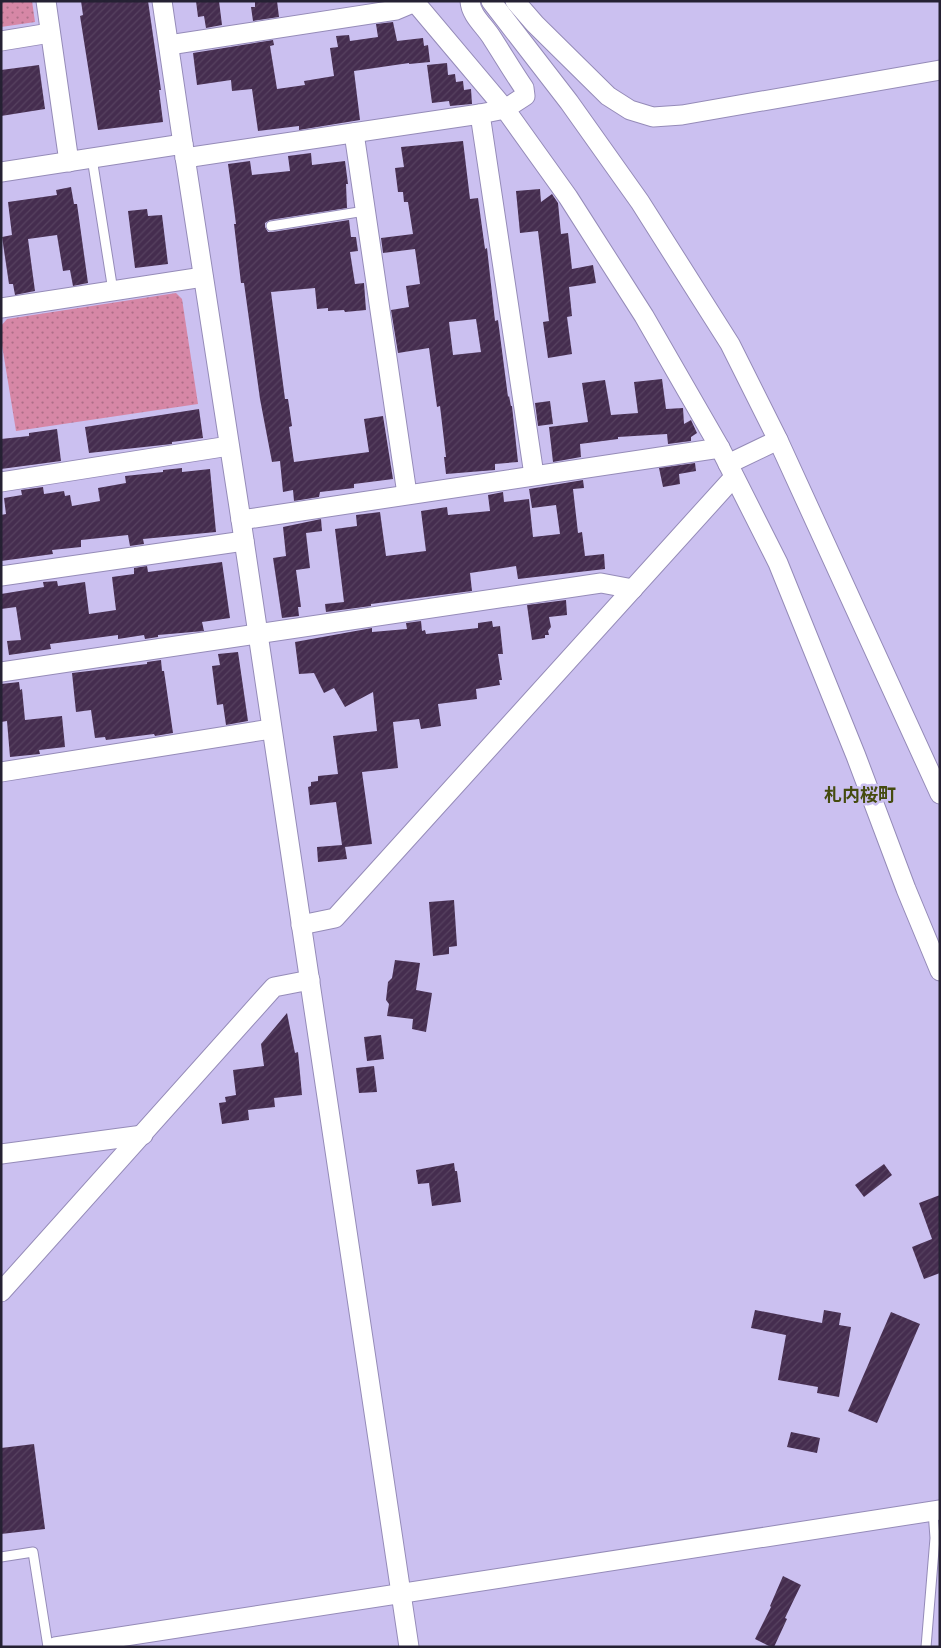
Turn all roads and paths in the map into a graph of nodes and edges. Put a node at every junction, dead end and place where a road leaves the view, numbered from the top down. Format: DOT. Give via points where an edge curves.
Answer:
graph roads {
  1 [pos="46,1"];
  2 [pos="162,1"];
  3 [pos="470,1"];
  4 [pos="491,1"];
  5 [pos="515,1"];
  6 [pos="415,2"];
  7 [pos="50,33"];
  8 [pos="1,41"];
  9 [pos="169,45"];
  10 [pos="940,70"];
  11 [pos="505,109"];
  12 [pos="480,114"];
  13 [pos="354,133"];
  14 [pos="184,151"];
  15 [pos="92,158"];
  16 [pos="69,162"];
  17 [pos="1,172"];
  18 [pos="365,211"];
  19 [pos="271,226"];
  20 [pos="203,277"];
  21 [pos="113,291"];
  22 [pos="1,308"];
  23 [pos="778,440"];
  24 [pos="229,446"];
  25 [pos="727,463"];
  26 [pos="534,475"];
  27 [pos="1,482"];
  28 [pos="407,494"];
  29 [pos="241,520"];
  30 [pos="244,541"];
  31 [pos="1,576"];
  32 [pos="633,589"];
  33 [pos="258,633"];
  34 [pos="1,672"];
  35 [pos="271,729"];
  36 [pos="1,772"];
  37 [pos="940,794"];
  38 [pos="301,925"];
  39 [pos="940,971"];
  40 [pos="310,980"];
  41 [pos="143,1135"];
  42 [pos="1,1154"];
  43 [pos="1,1292"];
  44 [pos="936,1511"];
  45 [pos="1,1557"];
  46 [pos="401,1593"];
  47 [pos="48,1647"];
  48 [pos="55,1647"];
  49 [pos="409,1647"];
  50 [pos="926,1647"];
  1 -- 7 [label="street"];
  2 -- 9 [label="street"];
  3 -- 11 [label="street" via="477,18 524,88 524,96"];
  4 -- 23 [label="street" via="569,102 640,202 730,344"];
  5 -- 10 [label="street" via="608,96 630,110 653,117 682,115"];
  6 -- 9 [label="street" via="396,10"];
  6 -- 11 [label="street"];
  7 -- 8 [label="street"];
  7 -- 16 [label="street"];
  9 -- 14 [label="street"];
  11 -- 12 [label="street"];
  11 -- 25 [label="street" via="568,197 644,316"];
  12 -- 13 [label="street"];
  12 -- 26 [label="street"];
  13 -- 14 [label="street"];
  13 -- 18 [label="street"];
  14 -- 15 [label="street"];
  14 -- 20 [label="street"];
  15 -- 16 [label="street"];
  15 -- 21 [label="lane"];
  16 -- 17 [label="street"];
  18 -- 19 [label="lane"];
  18 -- 28 [label="street"];
  20 -- 21 [label="street"];
  20 -- 24 [label="street"];
  21 -- 22 [label="street"];
  23 -- 25 [label="street"];
  23 -- 37 [label="street"];
  24 -- 27 [label="street"];
  24 -- 29 [label="street"];
  25 -- 26 [label="street"];
  25 -- 32 [label="street"];
  25 -- 39 [label="street" via="778,562"];
  26 -- 28 [label="street"];
  28 -- 29 [label="street"];
  29 -- 30 [label="street"];
  30 -- 31 [label="street"];
  30 -- 33 [label="street"];
  32 -- 33 [label="street" via="601,583"];
  32 -- 38 [label="street" via="335,918"];
  33 -- 34 [label="street"];
  33 -- 35 [label="street"];
  35 -- 36 [label="street"];
  35 -- 38 [label="street"];
  38 -- 40 [label="street"];
  40 -- 41 [label="street" via="274,987"];
  40 -- 46 [label="street"];
  41 -- 42 [label="street"];
  41 -- 43 [label="street"];
  44 -- 46 [label="street"];
  44 -- 50 [label="lane"];
  45 -- 47 [label="lane" via="33,1552"];
  46 -- 48 [label="street"];
  46 -- 49 [label="street"];
}
